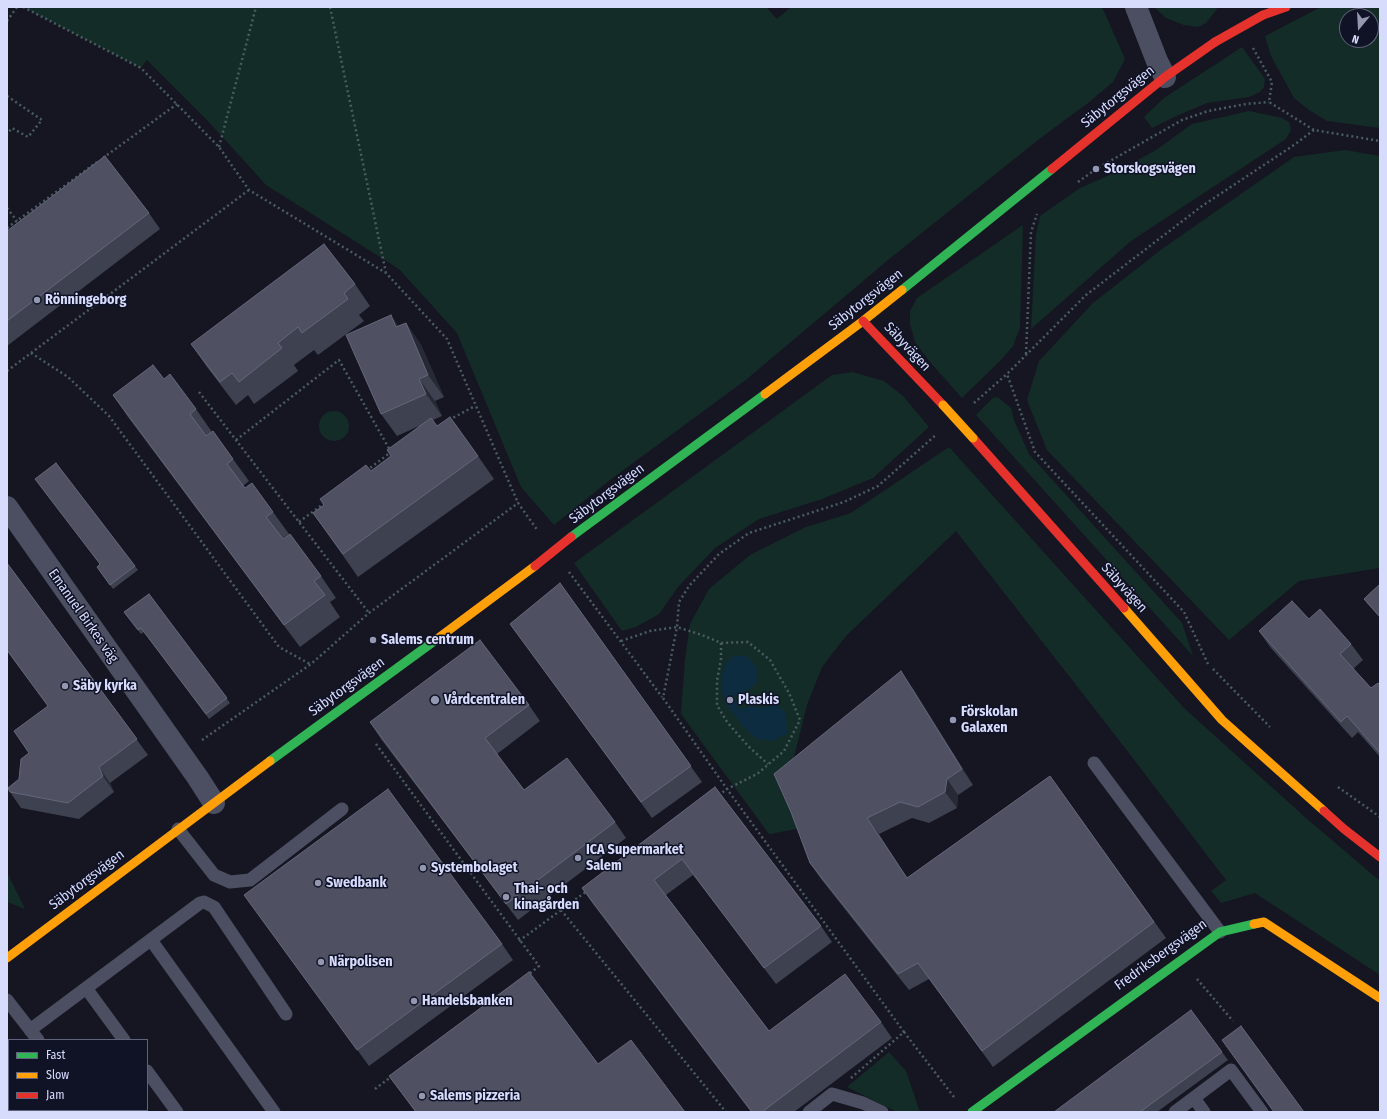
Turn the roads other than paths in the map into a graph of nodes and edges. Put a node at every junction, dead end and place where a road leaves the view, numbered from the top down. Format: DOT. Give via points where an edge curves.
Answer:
graph roads {
  1 [pos="1136,7"];
  2 [pos="1286,7"];
  3 [pos="1165,77"];
  4 [pos="863,321"];
  5 [pos="7,507"];
  6 [pos="1094,763"];
  7 [pos="214,803"];
  8 [pos="342,809"];
  9 [pos="178,829"];
  10 [pos="1380,856"];
  11 [pos="1220,932"];
  12 [pos="151,940"];
  13 [pos="7,958"];
  14 [pos="86,988"];
  15 [pos="1380,998"];
  16 [pos="7,1000"];
  17 [pos="286,1014"];
  18 [pos="34,1035"];
  19 [pos="123,1039"];
  20 [pos="148,1072"];
  21 [pos="1194,1098"];
  22 [pos="177,1112"];
  23 [pos="274,1112"];
  24 [pos="809,1112"];
  25 [pos="882,1112"];
  26 [pos="972,1112"];
  27 [pos="1175,1112"];
  28 [pos="1204,1112"];
  29 [pos="1262,1112"];
  1 -- 3 [label="street"];
  2 -- 3 [label="street, Säbytorgsvägen, bridge" via="1263,15 1215,42"];
  3 -- 4 [label="street, Säbytorgsvägen"];
  4 -- 7 [label="street, Säbytorgsvägen, bridge"];
  4 -- 10 [label="street, Säbyvägen, bridge" via="973,438 1222,720 1344,829"];
  5 -- 7 [label="street, Emanuel Birkes väg"];
  6 -- 11 [label="lane"];
  7 -- 9 [label="street, Säbytorgsvägen"];
  8 -- 9 [label="lane" via="250,880 230,882 214,875"];
  9 -- 13 [label="street, Säbytorgsvägen"];
  11 -- 15 [label="street, Fredriksbergsvägen" via="1264,922"];
  11 -- 26 [label="street, Fredriksbergsvägen"];
  12 -- 14 [label="lane"];
  12 -- 17 [label="lane" via="200,903 204,902 214,907"];
  12 -- 23 [label="lane"];
  14 -- 18 [label="lane"];
  14 -- 19 [label="lane"];
  16 -- 18 [label="lane"];
  20 -- 22 [label="lane"];
  21 -- 27 [label="lane"];
  21 -- 28 [label="lane"];
  21 -- 29 [label="lane" via="1231,1070"];
  24 -- 25 [label="lane" via="832,1094 863,1103"];
}
